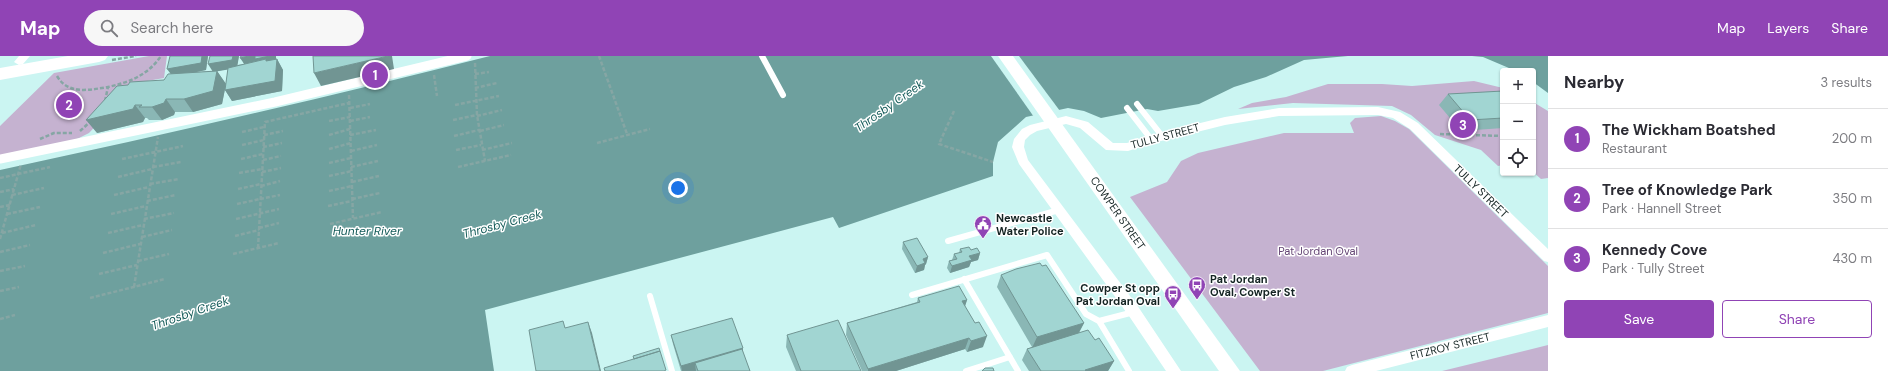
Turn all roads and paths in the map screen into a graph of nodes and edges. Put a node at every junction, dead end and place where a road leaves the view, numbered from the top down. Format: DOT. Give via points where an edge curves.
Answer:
graph roads {
  1 [pos="99,56"];
  2 [pos="161,56"];
  3 [pos="467,56"];
  4 [pos="599,56"];
  5 [pos="762,56"];
  6 [pos="1005,56"];
  7 [pos="22,59"];
  8 [pos="475,60"];
  9 [pos="53,63"];
  10 [pos="433,64"];
  11 [pos="0,65"];
  12 [pos="489,72"];
  13 [pos="0,74"];
  14 [pos="476,74"];
  15 [pos="497,83"];
  16 [pos="108,87"];
  17 [pos="475,88"];
  18 [pos="349,92"];
  19 [pos="784,95"];
  20 [pos="437,96"];
  21 [pos="499,96"];
  22 [pos="476,101"];
  23 [pos="349,104"];
  24 [pos="370,104"];
  25 [pos="1137,104"];
  26 [pos="455,105"];
  27 [pos="103,106"];
  28 [pos="350,108"];
  29 [pos="1127,108"];
  30 [pos="502,110"];
  31 [pos="954,111"];
  32 [pos="477,115"];
  33 [pos="350,117"];
  34 [pos="370,117"];
  35 [pos="94,119"];
  36 [pos="452,120"];
  37 [pos="350,121"];
  38 [pos="329,122"];
  39 [pos="504,125"];
  40 [pos="264,127"];
  41 [pos="350,129"];
  42 [pos="650,129"];
  43 [pos="376,130"];
  44 [pos="480,130"];
  45 [pos="282,131"];
  46 [pos="242,132"];
  47 [pos="628,134"];
  48 [pos="1438,134"];
  49 [pos="264,135"];
  50 [pos="329,135"];
  51 [pos="350,135"];
  52 [pos="158,136"];
  53 [pos="454,136"];
  54 [pos="1500,136"];
  55 [pos="1156,137"];
  56 [pos="264,140"];
  57 [pos="282,143"];
  58 [pos="351,143"];
  59 [pos="512,143"];
  60 [pos="597,143"];
  61 [pos="242,145"];
  62 [pos="377,145"];
  63 [pos="481,145"];
  64 [pos="183,146"];
  65 [pos="263,147"];
  66 [pos="329,149"];
  67 [pos="456,150"];
  68 [pos="482,150"];
  69 [pos="351,151"];
  70 [pos="155,152"];
  71 [pos="24,154"];
  72 [pos="263,154"];
  73 [pos="511,155"];
  74 [pos="281,156"];
  75 [pos="0,158"];
  76 [pos="351,158"];
  77 [pos="122,159"];
  78 [pos="241,159"];
  79 [pos="263,160"];
  80 [pos="378,161"];
  81 [pos="485,161"];
  82 [pos="181,162"];
  83 [pos="993,162"];
  84 [pos="329,163"];
  85 [pos="21,166"];
  86 [pos="50,167"];
  87 [pos="351,167"];
  88 [pos="458,167"];
  89 [pos="152,168"];
  90 [pos="262,168"];
  91 [pos="281,168"];
  92 [pos="352,171"];
  93 [pos="262,172"];
  94 [pos="18,174"];
  95 [pos="240,174"];
  96 [pos="329,176"];
  97 [pos="379,176"];
  98 [pos="118,177"];
  99 [pos="0,178"];
  100 [pos="179,179"];
  101 [pos="280,181"];
  102 [pos="352,184"];
  103 [pos="261,185"];
  104 [pos="150,186"];
  105 [pos="44,188"];
  106 [pos="14,189"];
  107 [pos="238,189"];
  108 [pos="329,191"];
  109 [pos="0,192"];
  110 [pos="380,193"];
  111 [pos="12,195"];
  112 [pos="114,195"];
  113 [pos="176,195"];
  114 [pos="280,195"];
  115 [pos="260,199"];
  116 [pos="352,200"];
  117 [pos="147,202"];
  118 [pos="237,204"];
  119 [pos="10,205"];
  120 [pos="146,206"];
  121 [pos="328,206"];
  122 [pos="0,207"];
  123 [pos="40,207"];
  124 [pos="279,209"];
  125 [pos="1059,210"];
  126 [pos="174,212"];
  127 [pos="382,212"];
  128 [pos="7,214"];
  129 [pos="111,214"];
  130 [pos="260,214"];
  131 [pos="353,218"];
  132 [pos="144,219"];
  133 [pos="236,220"];
  134 [pos="5,222"];
  135 [pos="0,223"];
  136 [pos="280,223"];
  137 [pos="36,224"];
  138 [pos="330,224"];
  139 [pos="144,225"];
  140 [pos="259,229"];
  141 [pos="172,230"];
  142 [pos="2,233"];
  143 [pos="108,233"];
  144 [pos="235,236"];
  145 [pos="142,237"];
  146 [pos="0,239"];
  147 [pos="948,241"];
  148 [pos="279,243"];
  149 [pos="140,244"];
  150 [pos="30,245"];
  151 [pos="258,248"];
  152 [pos="0,252"];
  153 [pos="103,253"];
  154 [pos="169,254"];
  155 [pos="233,254"];
  156 [pos="1548,257"];
  157 [pos="137,263"];
  158 [pos="24,266"];
  159 [pos="0,271"];
  160 [pos="99,274"];
  161 [pos="165,279"];
  162 [pos="964,279"];
  163 [pos="19,287"];
  164 [pos="134,287"];
  165 [pos="0,291"];
  166 [pos="912,295"];
  167 [pos="650,296"];
  168 [pos="90,298"];
  169 [pos="1134,312"];
  170 [pos="15,316"];
  171 [pos="0,319"];
  172 [pos="1099,321"];
  173 [pos="1548,321"];
  174 [pos="1010,357"];
  175 [pos="672,371"];
  176 [pos="966,371"];
  177 [pos="1018,371"];
  178 [pos="1129,371"];
  179 [pos="1174,371"];
  180 [pos="1230,371"];
  181 [pos="1352,371"];
  1 -- 13 [label="highway"];
  2 -- 16 [label="path" via="146,75"];
  3 -- 10 [label="street"];
  4 -- 47 [label="path"];
  5 -- 19 [label="lane"];
  6 -- 180 [label="main road, COWPER STREET"];
  7 -- 9 [label="highway"];
  7 -- 11 [label="highway"];
  8 -- 14 [label="path"];
  9 -- 16 [label="path" via="59,82 66,88 88,90"];
  10 -- 20 [label="path"];
  10 -- 71 [label="street" via="275,102"];
  12 -- 14 [label="path"];
  14 -- 17 [label="path"];
  15 -- 17 [label="path"];
  16 -- 27 [label="path"];
  17 -- 22 [label="path"];
  18 -- 23 [label="path"];
  21 -- 22 [label="path"];
  22 -- 26 [label="path"];
  22 -- 32 [label="path"];
  23 -- 28 [label="path"];
  23 -- 40 [label="path" via="265,122"];
  24 -- 28 [label="path"];
  25 -- 55 [label="lane"];
  28 -- 33 [label="path"];
  29 -- 55 [label="lane"];
  30 -- 32 [label="path"];
  31 -- 83 [label="path" via="939,144"];
  32 -- 36 [label="path"];
  32 -- 44 [label="path"];
  33 -- 37 [label="path"];
  33 -- 38 [label="path"];
  34 -- 37 [label="path"];
  35 -- 71 [label="path" via="75,134 58,133 41,138"];
  37 -- 41 [label="path"];
  39 -- 44 [label="path"];
  40 -- 46 [label="path"];
  40 -- 49 [label="path"];
  41 -- 50 [label="path"];
  41 -- 51 [label="path"];
  42 -- 47 [label="path"];
  43 -- 51 [label="path"];
  44 -- 53 [label="path"];
  44 -- 63 [label="path"];
  45 -- 49 [label="path"];
  47 -- 60 [label="path"];
  48 -- 54 [label="path"];
  49 -- 56 [label="path"];
  51 -- 58 [label="path"];
  52 -- 70 [label="path"];
  55 -- 125 [label="street, TULLY STREET" via="1128,147 1110,147 1084,125 1066,120 1026,132 1018,147 1023,161"];
  55 -- 156 [label="street, TULLY STREET" via="1279,112 1378,111 1396,114 1414,126"];
  56 -- 61 [label="path"];
  56 -- 65 [label="path"];
  57 -- 65 [label="path"];
  58 -- 66 [label="path"];
  58 -- 69 [label="path"];
  59 -- 68 [label="path"];
  62 -- 69 [label="path"];
  63 -- 67 [label="path"];
  63 -- 68 [label="path"];
  64 -- 70 [label="path"];
  65 -- 72 [label="path"];
  68 -- 81 [label="path"];
  69 -- 76 [label="path"];
  70 -- 77 [label="path"];
  70 -- 89 [label="path"];
  71 -- 75 [label="street"];
  72 -- 78 [label="path"];
  72 -- 79 [label="path"];
  73 -- 81 [label="path"];
  74 -- 79 [label="path"];
  76 -- 84 [label="path"];
  76 -- 87 [label="path"];
  79 -- 90 [label="path"];
  80 -- 87 [label="path"];
  81 -- 88 [label="path"];
  82 -- 89 [label="path"];
  85 -- 94 [label="path"];
  86 -- 94 [label="path"];
  87 -- 92 [label="path"];
  89 -- 98 [label="path"];
  89 -- 104 [label="path"];
  90 -- 93 [label="path"];
  90 -- 95 [label="path"];
  91 -- 93 [label="path"];
  92 -- 96 [label="path"];
  92 -- 102 [label="path"];
  93 -- 103 [label="path"];
  94 -- 99 [label="path"];
  94 -- 106 [label="path"];
  97 -- 102 [label="path"];
  100 -- 104 [label="path"];
  101 -- 103 [label="path"];
  102 -- 108 [label="path"];
  102 -- 116 [label="path"];
  103 -- 107 [label="path"];
  103 -- 115 [label="path"];
  104 -- 112 [label="path"];
  104 -- 117 [label="path"];
  105 -- 111 [label="path"];
  106 -- 109 [label="path"];
  106 -- 111 [label="path"];
  110 -- 116 [label="path"];
  111 -- 119 [label="path"];
  113 -- 117 [label="path"];
  114 -- 115 [label="path"];
  115 -- 118 [label="path"];
  115 -- 130 [label="path"];
  116 -- 121 [label="path"];
  116 -- 131 [label="path"];
  117 -- 120 [label="path"];
  119 -- 122 [label="path"];
  119 -- 128 [label="path"];
  120 -- 129 [label="path"];
  120 -- 132 [label="path"];
  123 -- 128 [label="path"];
  124 -- 130 [label="path"];
  125 -- 147 [label="lane"];
  125 -- 169 [label="street, TULLY STREET"];
  126 -- 132 [label="path"];
  127 -- 131 [label="path"];
  128 -- 134 [label="path"];
  130 -- 133 [label="path"];
  130 -- 140 [label="path"];
  131 -- 138 [label="path"];
  132 -- 139 [label="path"];
  134 -- 135 [label="path"];
  134 -- 142 [label="path"];
  136 -- 140 [label="path"];
  137 -- 142 [label="path"];
  139 -- 143 [label="path"];
  139 -- 145 [label="path"];
  140 -- 144 [label="path"];
  140 -- 151 [label="path"];
  141 -- 145 [label="path"];
  142 -- 146 [label="path"];
  145 -- 149 [label="path"];
  148 -- 151 [label="path"];
  149 -- 153 [label="path"];
  149 -- 157 [label="path"];
  150 -- 152 [label="path"];
  151 -- 155 [label="path"];
  154 -- 157 [label="path"];
  157 -- 160 [label="path"];
  157 -- 164 [label="path"];
  158 -- 159 [label="path"];
  161 -- 164 [label="path"];
  162 -- 166 [label="lane"];
  162 -- 172 [label="lane" via="1047,255 1086,314"];
  162 -- 174 [label="lane"];
  163 -- 165 [label="path"];
  164 -- 168 [label="path"];
  167 -- 175 [label="lane"];
  169 -- 172 [label="lane"];
  169 -- 179 [label="street, TULLY STREET"];
  170 -- 171 [label="path"];
  172 -- 178 [label="lane"];
  173 -- 181 [label="street, FITZROY STREET"];
  174 -- 176 [label="lane"];
  174 -- 177 [label="lane"];
}
